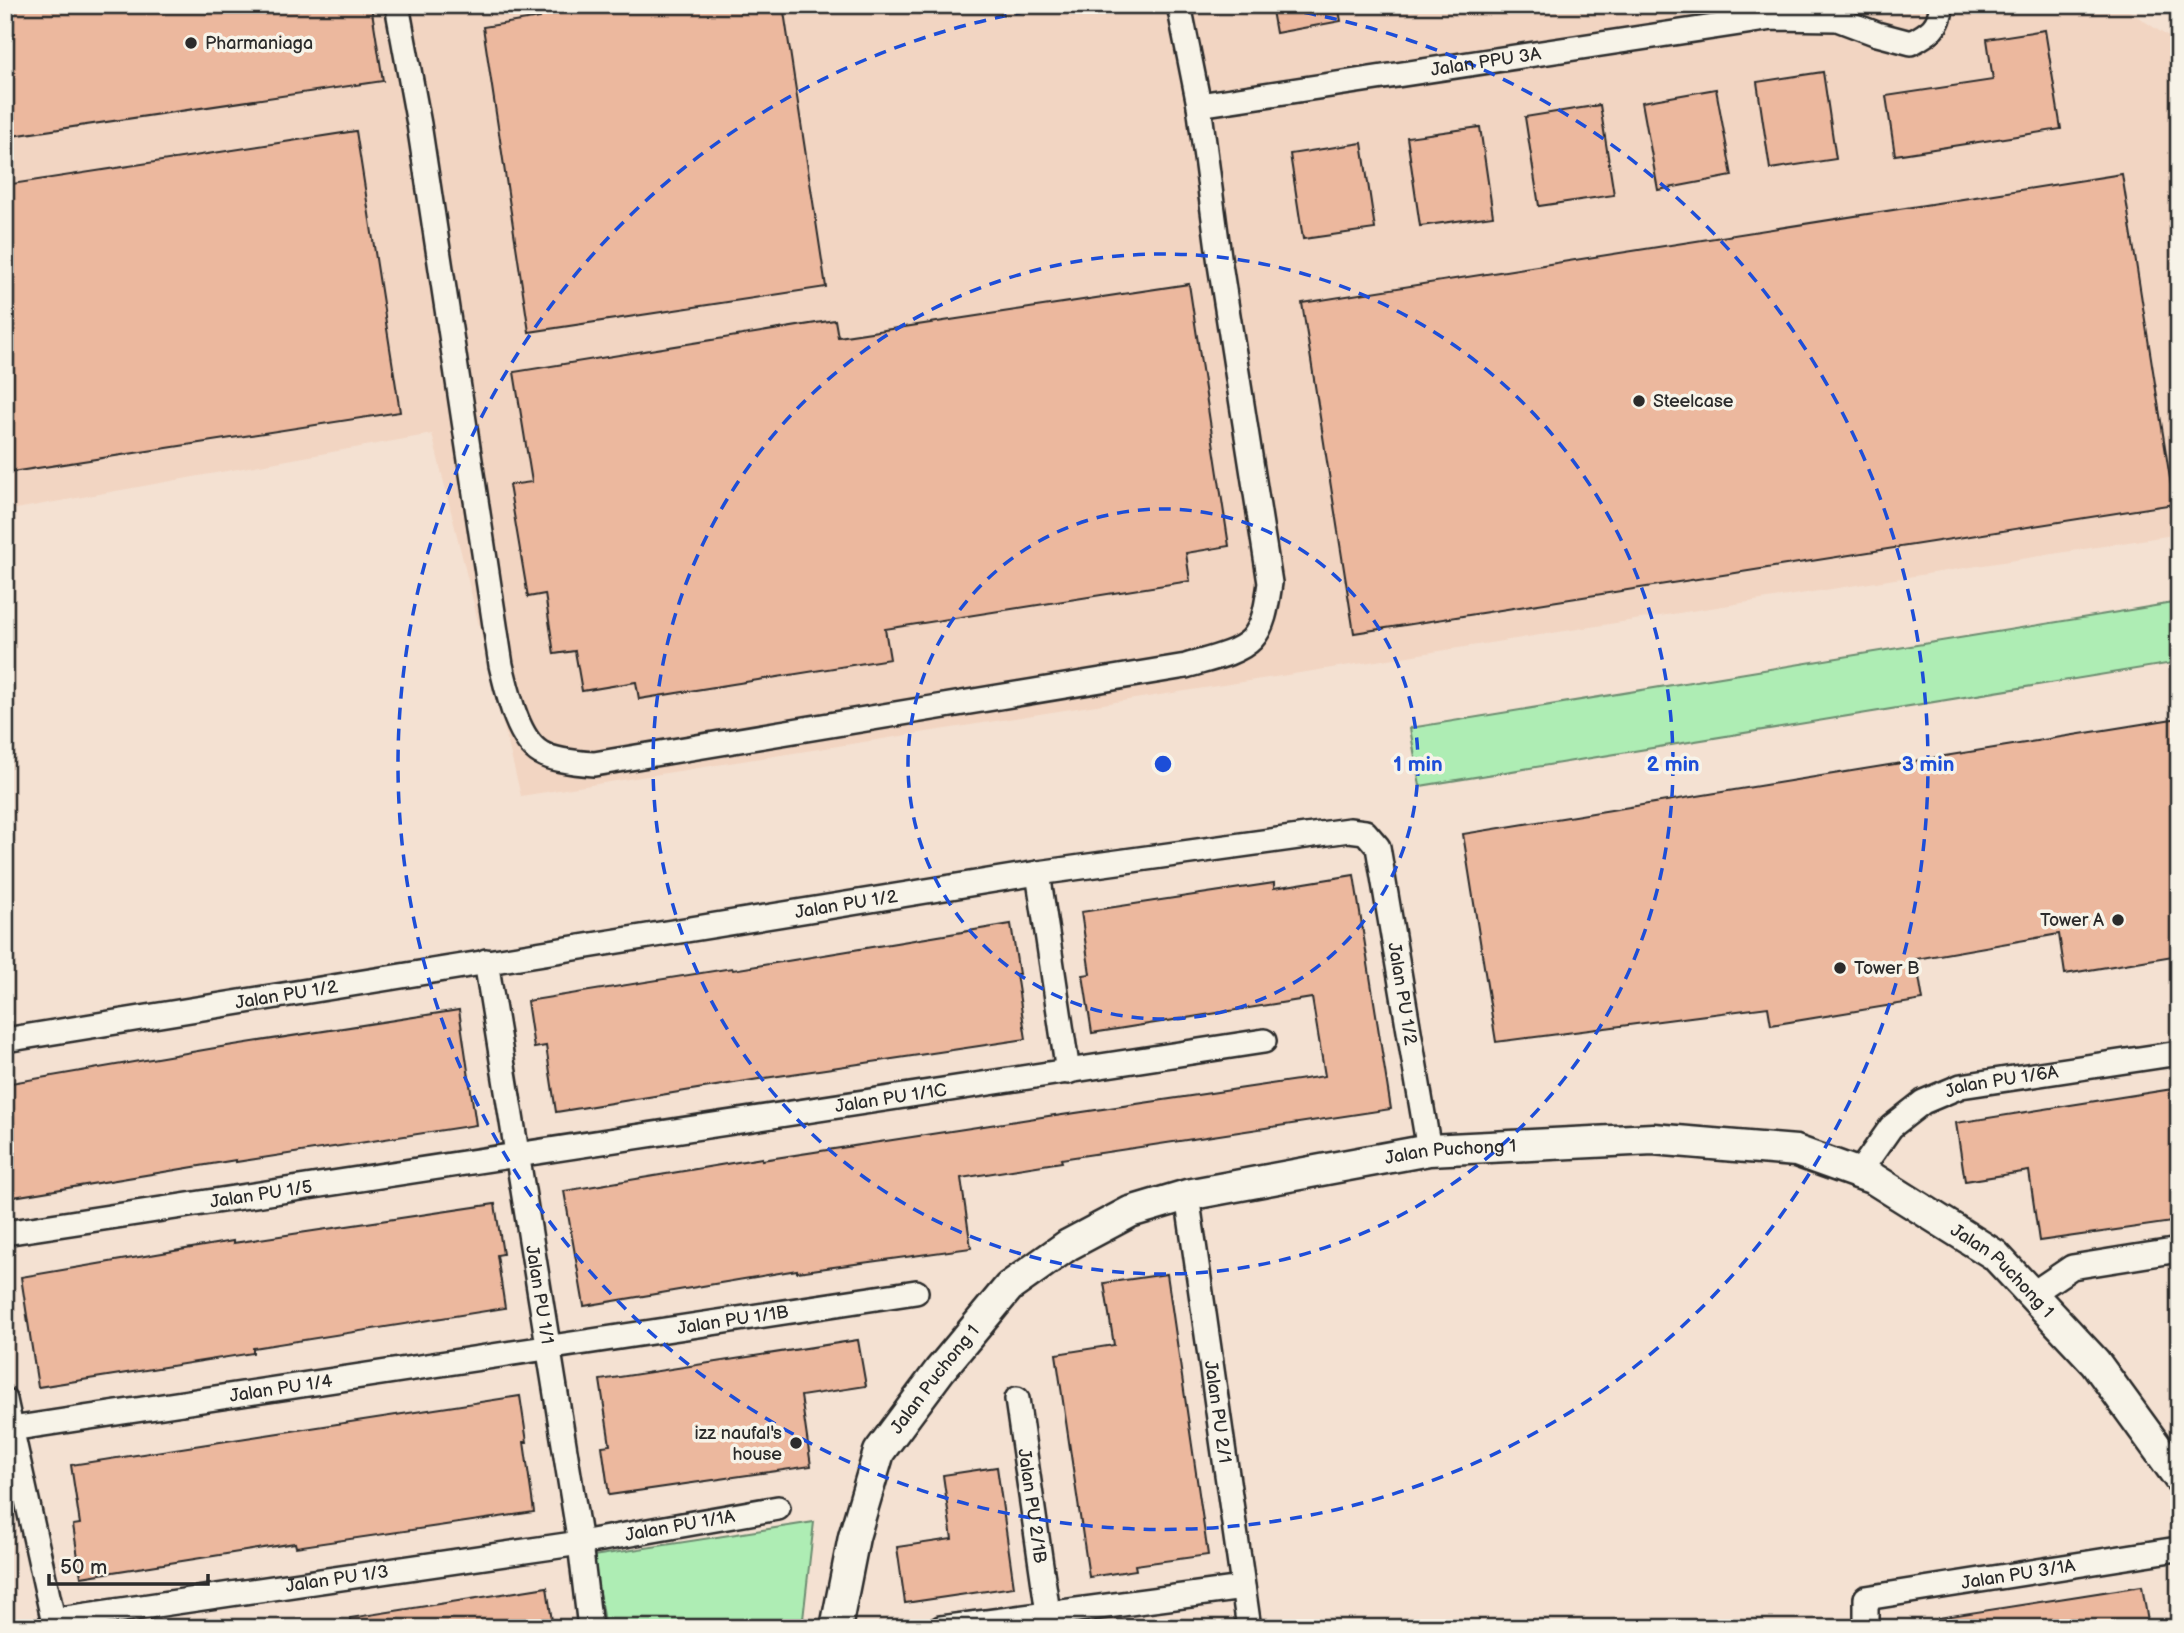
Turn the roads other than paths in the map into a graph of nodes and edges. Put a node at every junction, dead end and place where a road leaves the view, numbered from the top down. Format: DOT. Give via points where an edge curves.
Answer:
graph roads {
  1 [pos="397,5"];
  2 [pos="1179,5"];
  3 [pos="1808,5"];
  4 [pos="1941,5"];
  5 [pos="1773,18"];
  6 [pos="1199,105"];
  7 [pos="1038,873"];
  8 [pos="486,961"];
  9 [pos="5,1040"];
  10 [pos="1265,1041"];
  11 [pos="2179,1053"];
  12 [pos="1068,1072"];
  13 [pos="1429,1150"];
  14 [pos="518,1155"];
  15 [pos="1858,1174"];
  16 [pos="1186,1195"];
  17 [pos="5,1233"];
  18 [pos="2179,1250"];
  19 [pos="916,1292"];
  20 [pos="2032,1294"];
  21 [pos="549,1346"];
  22 [pos="1017,1399"];
  23 [pos="5,1400"];
  24 [pos="11,1429"];
  25 [pos="2175,1467"];
  26 [pos="778,1508"];
  27 [pos="580,1543"];
  28 [pos="2176,1555"];
  29 [pos="1243,1588"];
  30 [pos="1048,1613"];
  31 [pos="54,1624"];
  32 [pos="590,1628"];
  33 [pos="836,1628"];
  34 [pos="942,1628"];
  35 [pos="1249,1628"];
  36 [pos="1866,1628"];
  1 -- 6 [label="street" via="501,664 523,733 540,753 572,763 594,764 1186,666 1231,652 1252,639 1266,613 1270,583"];
  2 -- 6 [label="street"];
  3 -- 5 [label="street, Jalan PPU 3A"];
  4 -- 5 [label="street, Jalan PPU 3A" via="1941,16 1930,32 1911,43 1837,19"];
  5 -- 6 [label="street, Jalan PPU 3A"];
  7 -- 8 [label="street, Jalan PU 1/2"];
  7 -- 12 [label="street"];
  7 -- 13 [label="street, Jalan PU 1/2" via="1349,830 1365,832 1378,847"];
  8 -- 9 [label="street, Jalan PU 1/2"];
  8 -- 14 [label="street, Jalan PU 1/1"];
  10 -- 12 [label="street, Jalan PU 1/1C"];
  11 -- 15 [label="street, Jalan PU 1/6A" via="1961,1086 1923,1102 1891,1128"];
  12 -- 14 [label="street, Jalan PU 1/1C"];
  13 -- 15 [label="street, Jalan Puchong 1" via="1653,1139 1796,1151"];
  13 -- 16 [label="street, Jalan Puchong 1"];
  14 -- 17 [label="street, Jalan PU 1/5"];
  14 -- 21 [label="street, Jalan PU 1/1"];
  15 -- 20 [label="street, Jalan Puchong 1" via="1874,1179 1995,1255"];
  16 -- 29 [label="street, Jalan PU 2/1"];
  16 -- 33 [label="street, Jalan Puchong 1" via="1130,1212 1068,1245 1009,1287 940,1370 879,1452 854,1537"];
  18 -- 20 [label="street" via="2071,1267"];
  19 -- 21 [label="street, Jalan PU 1/1B"];
  20 -- 25 [label="street, Jalan Puchong 1" via="2095,1362"];
  21 -- 24 [label="street, Jalan PU 1/4"];
  21 -- 27 [label="street, Jalan PU 1/1"];
  22 -- 30 [label="street, Jalan PU 2/1B"];
  23 -- 24 [label="street"];
  24 -- 31 [label="street"];
  26 -- 27 [label="street, Jalan PU 1/1A"];
  27 -- 31 [label="street, Jalan PU 1/3"];
  27 -- 32 [label="street, Jalan PU 1/1"];
  28 -- 36 [label="street, Jalan PU 3/1A" via="1866,1598"];
  29 -- 30 [label="street"];
  29 -- 35 [label="street, Jalan PU 2/1"];
  30 -- 34 [label="street"];
}
